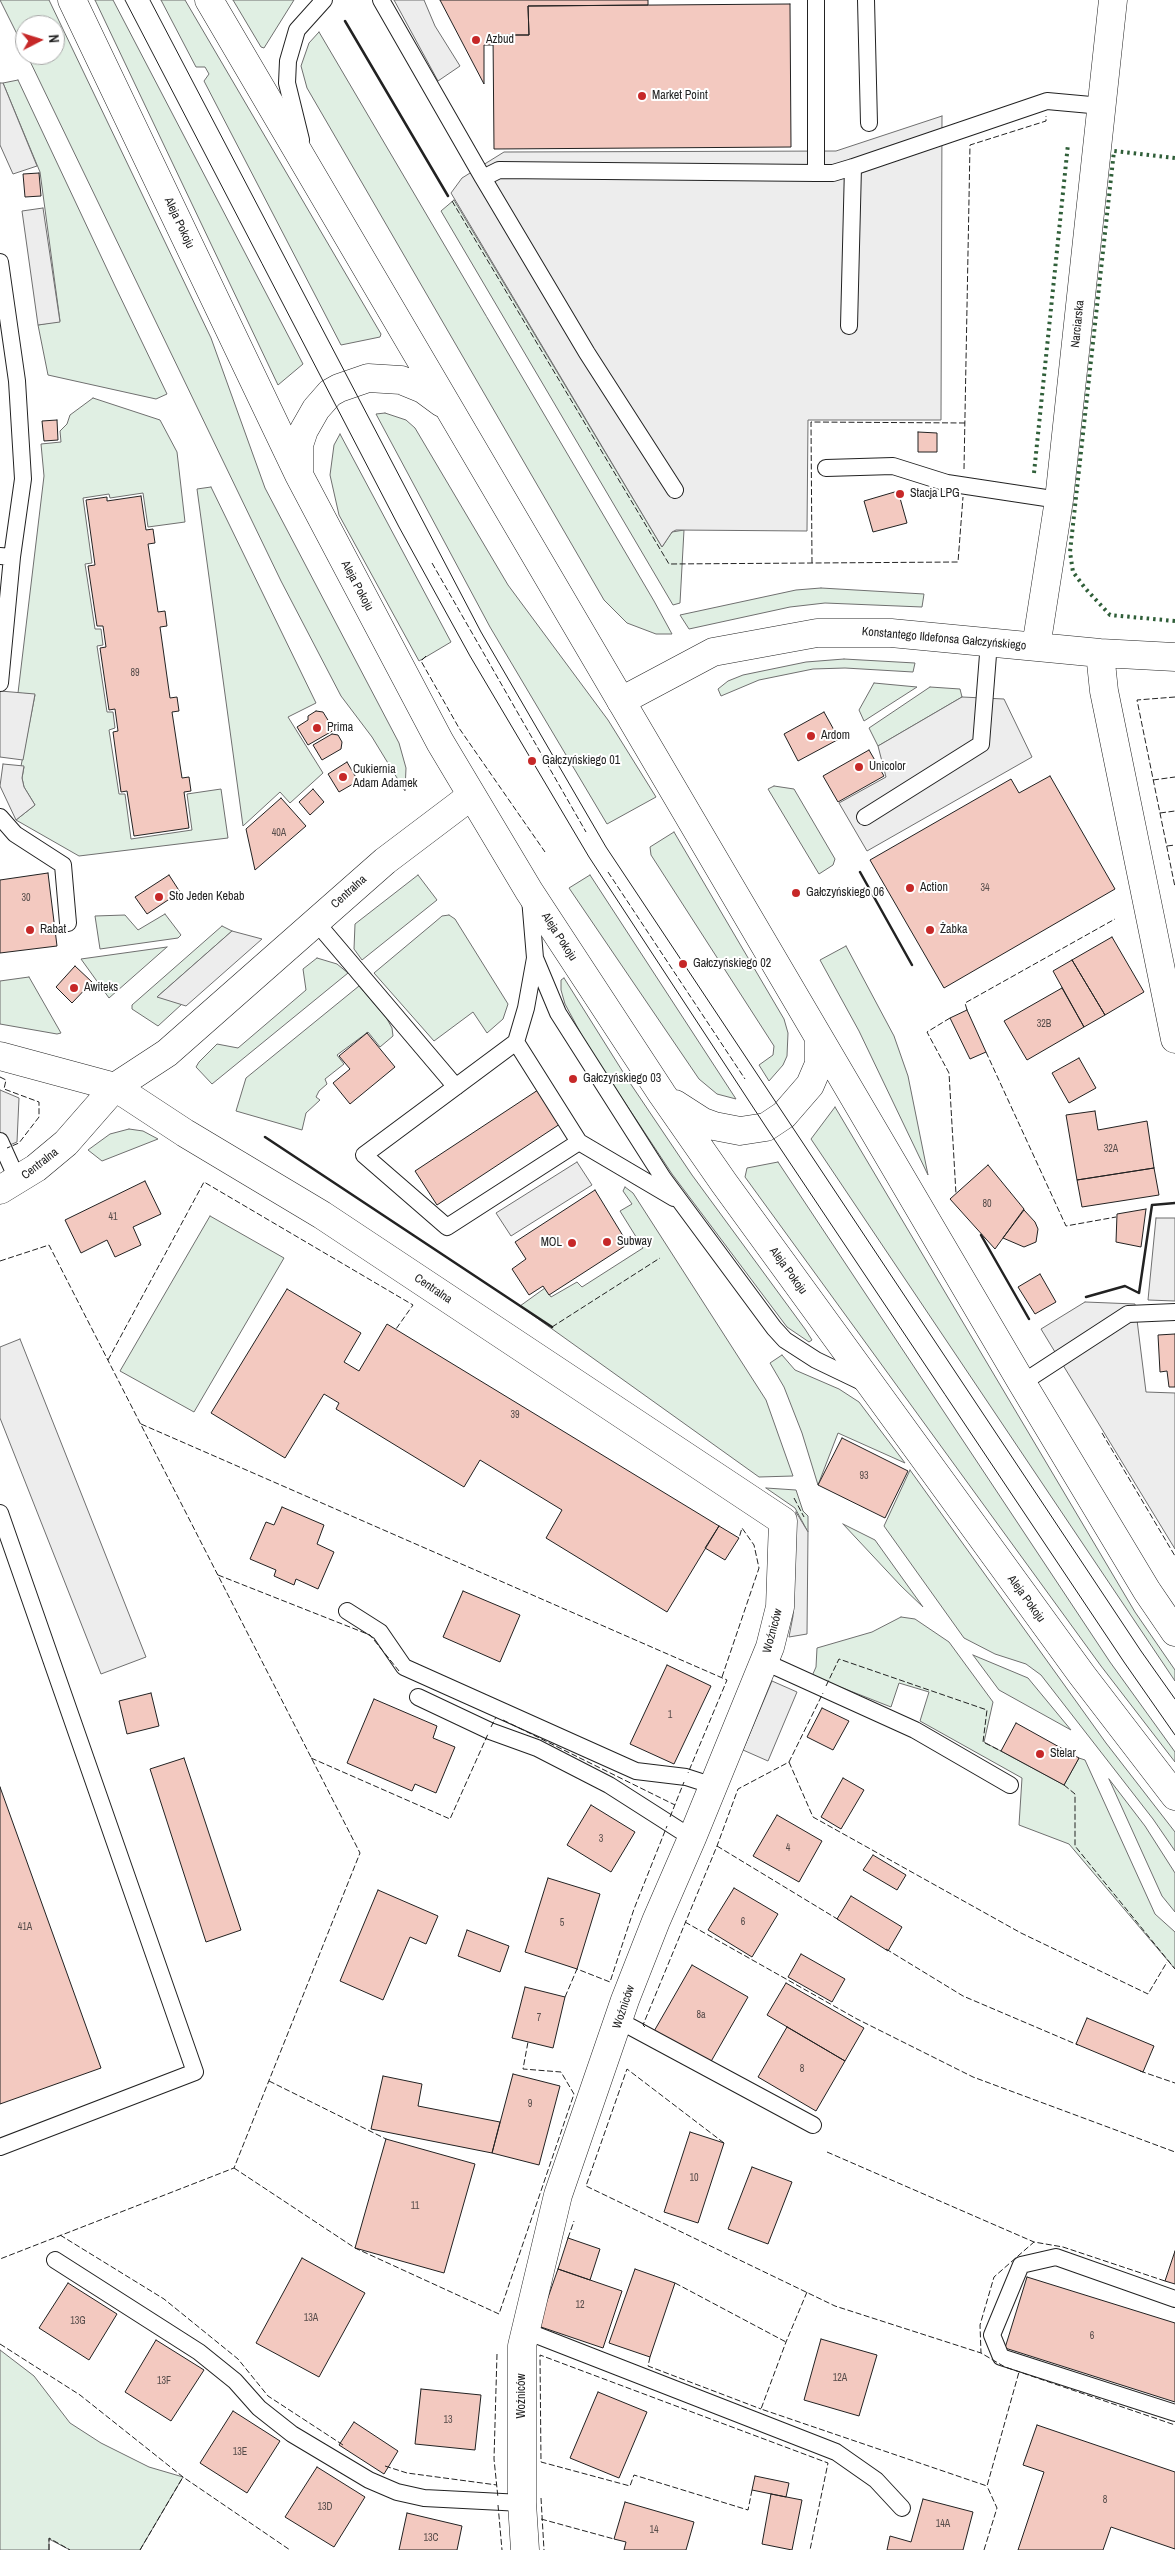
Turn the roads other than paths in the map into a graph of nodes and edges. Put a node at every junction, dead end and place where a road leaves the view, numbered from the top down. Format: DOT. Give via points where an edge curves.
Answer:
graph roads {
  1 [pos="72,0"];
  2 [pos="209,0"];
  3 [pos="324,0"];
  4 [pos="381,0"];
  5 [pos="816,0"];
  6 [pos="866,0"];
  7 [pos="1113,0"];
  8 [pos="1102,106"];
  9 [pos="869,123"];
  10 [pos="307,167"];
  11 [pos="853,167"];
  12 [pos="816,173"];
  13 [pos="483,178"];
  14 [pos="0,262"];
  15 [pos="849,326"];
  16 [pos="449,409"];
  17 [pos="826,468"];
  18 [pos="299,475"];
  19 [pos="675,490"];
  20 [pos="1059,500"];
  21 [pos="6,556"];
  22 [pos="989,642"];
  23 [pos="1036,647"];
  24 [pos="1100,653"];
  25 [pos="1175,657"];
  26 [pos="0,683"];
  27 [pos="621,701"];
  28 [pos="471,796"];
  29 [pos="0,817"];
  30 [pos="866,817"];
  31 [pos="529,891"];
  32 [pos="316,922"];
  33 [pos="68,923"];
  34 [pos="535,958"];
  35 [pos="819,1038"];
  36 [pos="1175,1039"];
  37 [pos="516,1042"];
  38 [pos="0,1056"];
  39 [pos="115,1087"];
  40 [pos="456,1088"];
  41 [pos="662,1094"];
  42 [pos="0,1141"];
  43 [pos="579,1142"];
  44 [pos="9,1185"];
  45 [pos="682,1203"];
  46 [pos="1175,1312"];
  47 [pos="1022,1383"];
  48 [pos="873,1388"];
  49 [pos="747,1497"];
  50 [pos="0,1513"];
  51 [pos="347,1611"];
  52 [pos="1175,1632"];
  53 [pos="765,1662"];
  54 [pos="418,1697"];
  55 [pos="1010,1785"];
  56 [pos="714,1786"];
  57 [pos="1175,1796"];
  58 [pos="692,1838"];
  59 [pos="618,2020"];
  60 [pos="813,2125"];
  61 [pos="0,2147"];
  62 [pos="55,2260"];
  63 [pos="1175,2299"];
  64 [pos="526,2331"];
  65 [pos="1175,2413"];
  66 [pos="522,2503"];
  67 [pos="902,2508"];
  68 [pos="525,2550"];
  1 -- 18 [label="main road, Aleja Pokoju"];
  2 -- 10 [label="main road"];
  3 -- 10 [label="lane" via="297,30 288,61 286,83"];
  4 -- 13 [label="lane"];
  5 -- 12 [label="lane"];
  6 -- 9 [label="lane"];
  7 -- 8 [label="main road, Narciarska"];
  8 -- 11 [label="lane" via="1047,101"];
  8 -- 20 [label="main road, Narciarska"];
  10 -- 16 [label="main road"];
  11 -- 12 [label="lane" via="833,173"];
  11 -- 15 [label="lane"];
  12 -- 13 [label="lane" via="499,170"];
  13 -- 19 [label="lane" via="587,353"];
  14 -- 21 [label="lane" via="17,381 23,478"];
  16 -- 18 [label="main road" via="423,389 401,380 368,378 349,384 323,400 304,430 298,452"];
  16 -- 27 [label="main road"];
  17 -- 20 [label="lane" via="893,466 947,483"];
  18 -- 28 [label="main road, Aleja Pokoju"];
  20 -- 23 [label="main road, Narciarska"];
  21 -- 26 [label="lane"];
  22 -- 23 [label="main road, Konstantego Ildefonsa Gałczyńskiego"];
  22 -- 27 [label="main road, Konstantego Ildefonsa Gałczyńskiego" via="853,631 778,639 713,652"];
  22 -- 30 [label="lane" via="981,744"];
  23 -- 24 [label="main road, Konstantego Ildefonsa Gałczyńskiego"];
  24 -- 25 [label="main road, Konstantego Ildefonsa Gałczyńskiego"];
  24 -- 36 [label="main road" via="1104,691"];
  27 -- 35 [label="main road"];
  28 -- 31 [label="main road, Aleja Pokoju"];
  28 -- 32 [label="main road, Centralna" via="385,861"];
  29 -- 33 [label="lane" via="15,834 63,865"];
  31 -- 34 [label="lane"];
  31 -- 41 [label="main road, Aleja Pokoju"];
  32 -- 39 [label="main road, Centralna" via="167,1053"];
  32 -- 40 [label="lane"];
  34 -- 37 [label="lane"];
  34 -- 45 [label="lane" via="562,1021"];
  35 -- 41 [label="main road" via="818,1064 810,1084 784,1115 766,1127 740,1131 714,1126 702,1122"];
  35 -- 47 [label="main road"];
  37 -- 40 [label="lane"];
  37 -- 43 [label="lane"];
  38 -- 39 [label="main road, Centralna"];
  39 -- 44 [label="main road, Centralna" via="66,1143"];
  39 -- 49 [label="main road, Centralna" via="322,1215"];
  40 -- 43 [label="lane" via="364,1155 447,1227"];
  41 -- 48 [label="main road, Aleja Pokoju"];
  42 -- 44 [label="lane"];
  43 -- 45 [label="lane"];
  45 -- 48 [label="lane" via="785,1340 816,1360"];
  46 -- 47 [label="lane" via="1128,1314"];
  47 -- 52 [label="main road"];
  48 -- 57 [label="main road, Aleja Pokoju" via="1087,1683"];
  49 -- 53 [label="main road, Woźniców" via="783,1522 780,1606"];
  50 -- 61 [label="lane" via="195,2072"];
  51 -- 56 [label="lane" via="380,1632 404,1667 636,1771 686,1777"];
  53 -- 55 [label="lane" via="915,1730"];
  53 -- 56 [label="main road, Woźniców"];
  54 -- 58 [label="lane" via="490,1731 537,1748 609,1785"];
  56 -- 58 [label="main road, Woźniców"];
  58 -- 59 [label="main road, Woźniców" via="663,1902"];
  59 -- 60 [label="lane"];
  59 -- 64 [label="main road, Woźniców" via="558,2195"];
  62 -- 66 [label="lane" via="199,2352 292,2434 369,2480 396,2492 424,2498"];
  63 -- 65 [label="lane" via="1056,2257 1021,2264 992,2336 1001,2356"];
  64 -- 66 [label="main road, Woźniców" via="522,2346"];
  64 -- 67 [label="lane" via="836,2452 876,2480"];
  66 -- 68 [label="main road, Woźniców"];
}
